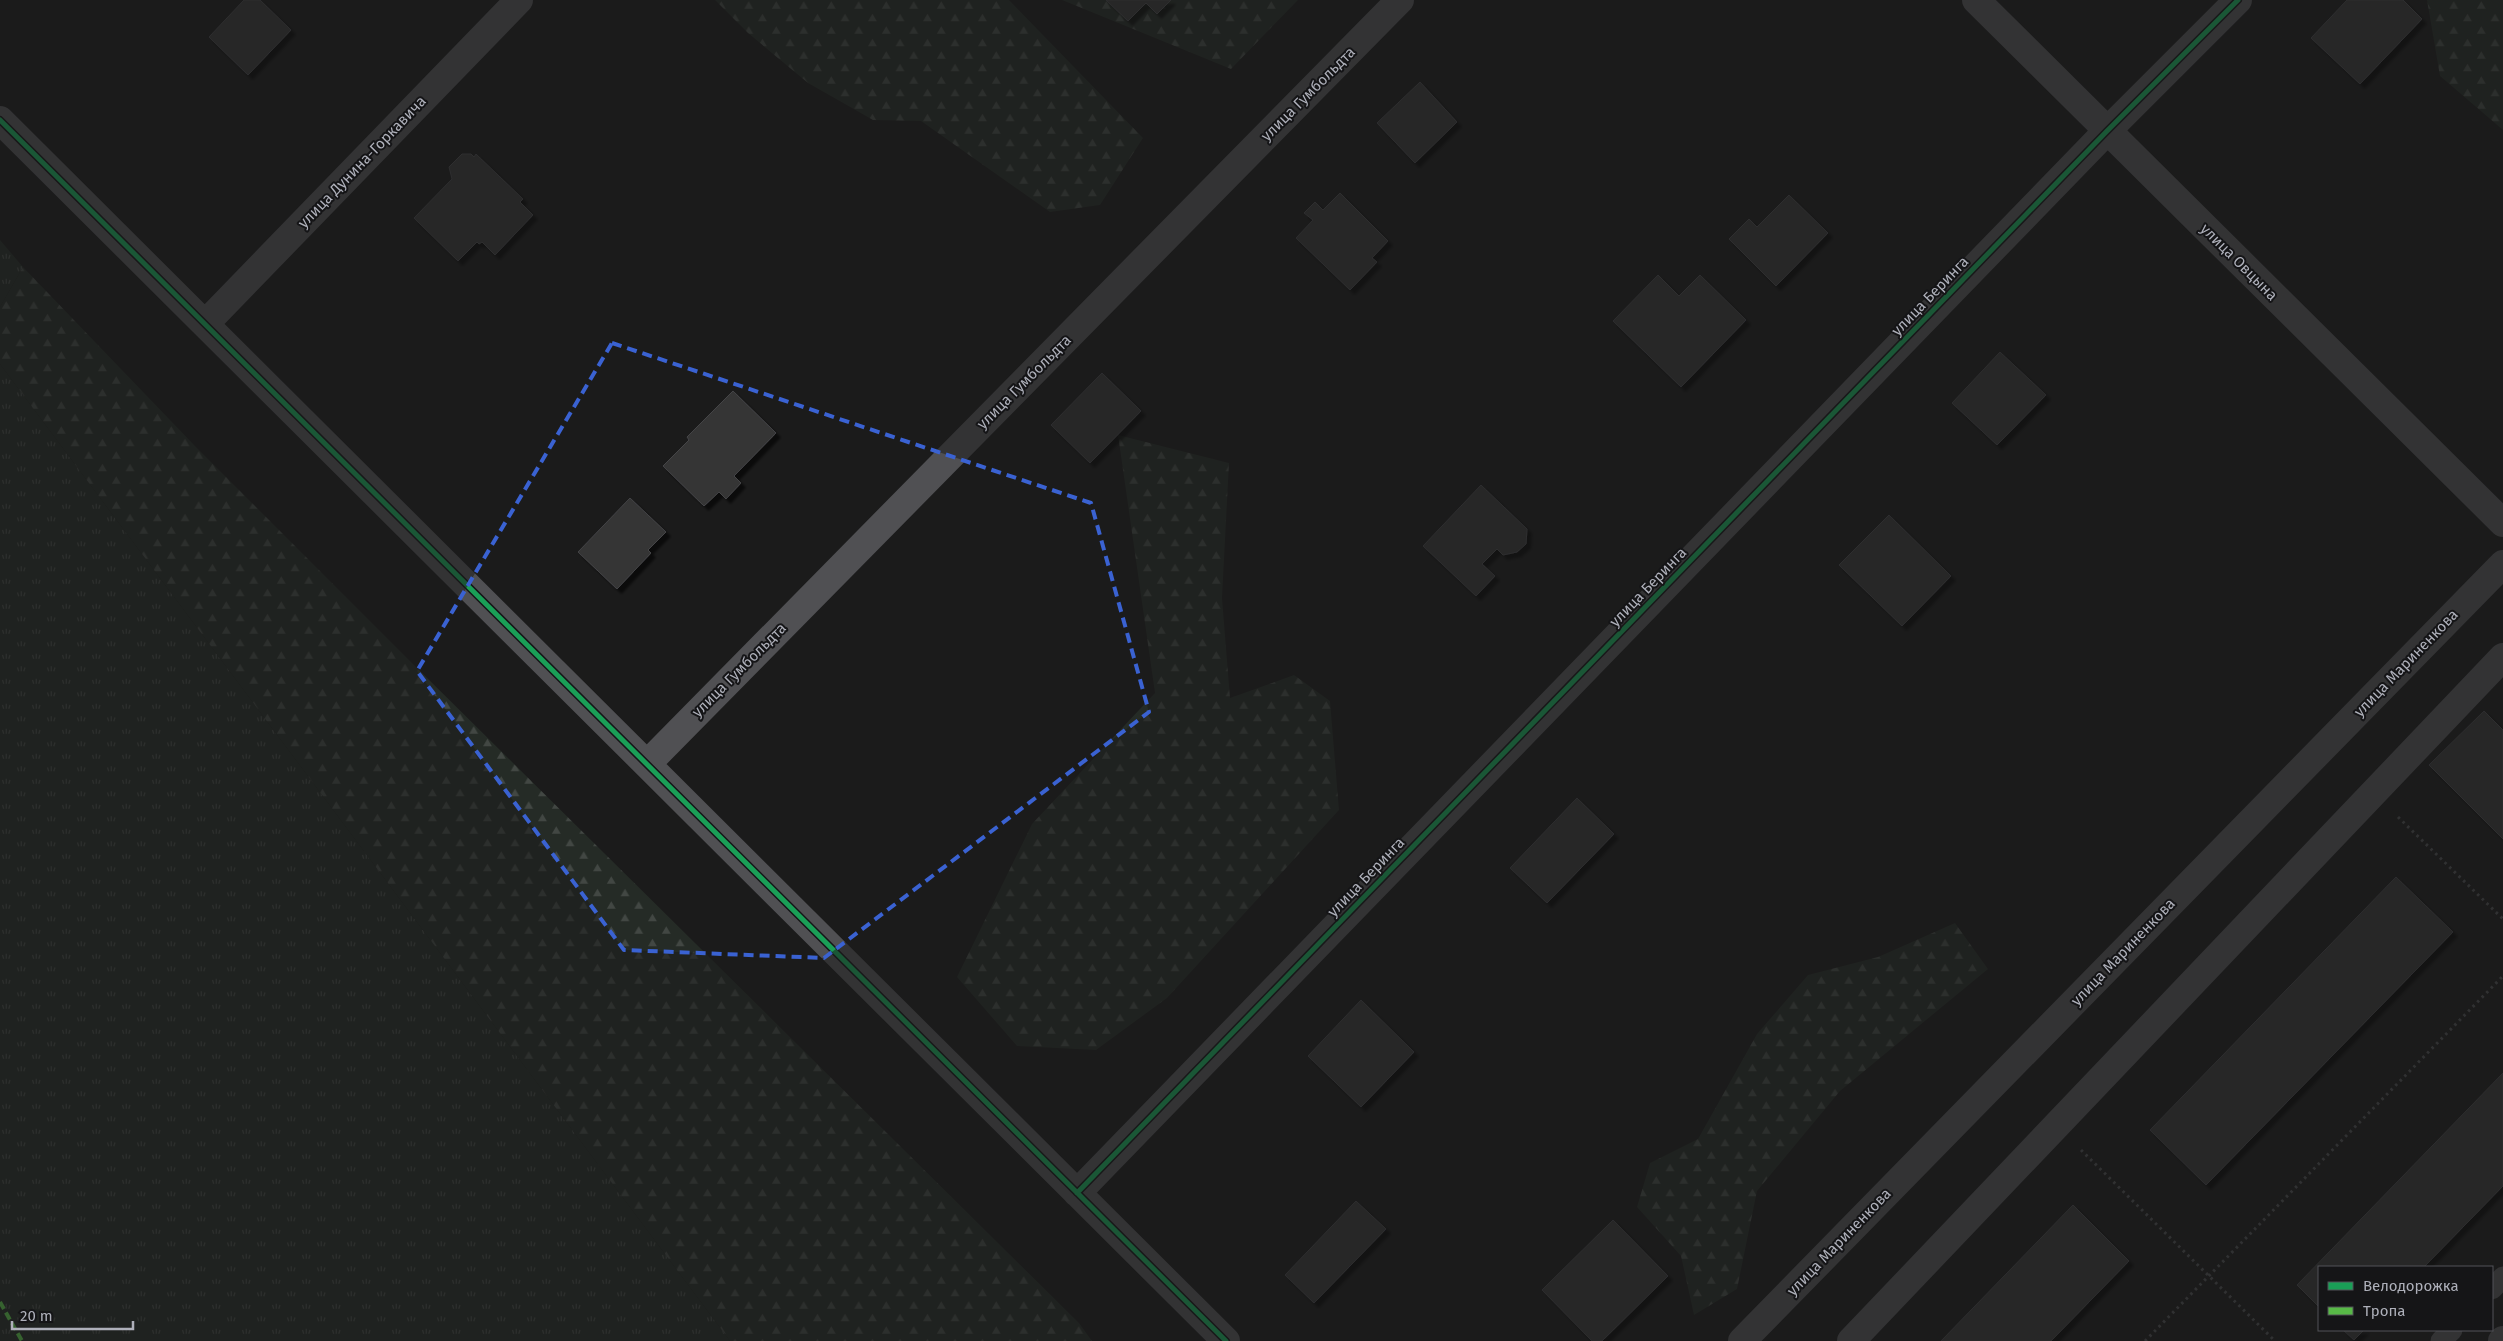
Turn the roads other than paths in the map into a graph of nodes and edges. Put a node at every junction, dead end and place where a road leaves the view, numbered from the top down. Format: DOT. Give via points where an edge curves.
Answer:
graph roads {
  1 [pos="519,0"];
  2 [pos="1400,0"];
  3 [pos="1976,0"];
  4 [pos="2238,0"];
  5 [pos="0,120"];
  6 [pos="2107,131"];
  7 [pos="205,324"];
  8 [pos="2503,523"];
  9 [pos="2503,564"];
  10 [pos="2503,657"];
  11 [pos="647,764"];
  12 [pos="1078,1193"];
  13 [pos="2503,1277"];
  14 [pos="2493,1288"];
  15 [pos="2451,1331"];
  16 [pos="1226,1341"];
  17 [pos="1742,1341"];
  18 [pos="1851,1341"];
  19 [pos="2441,1341"];
  1 -- 7 [label="street, улица Дунина-Горкавича"];
  2 -- 11 [label="street, улица Гумбольдта"];
  3 -- 6 [label="street, улица Овцына"];
  4 -- 6 [label="street, улица Беринга"];
  5 -- 7 [label="street"];
  6 -- 8 [label="street, улица Овцына"];
  6 -- 12 [label="street, улица Беринга"];
  7 -- 11 [label="street"];
  9 -- 17 [label="street, улица Мариненкова"];
  10 -- 18 [label="street"];
  11 -- 12 [label="street"];
  12 -- 16 [label="street"];
  13 -- 14 [label="lane"];
  15 -- 19 [label="lane"];
}
